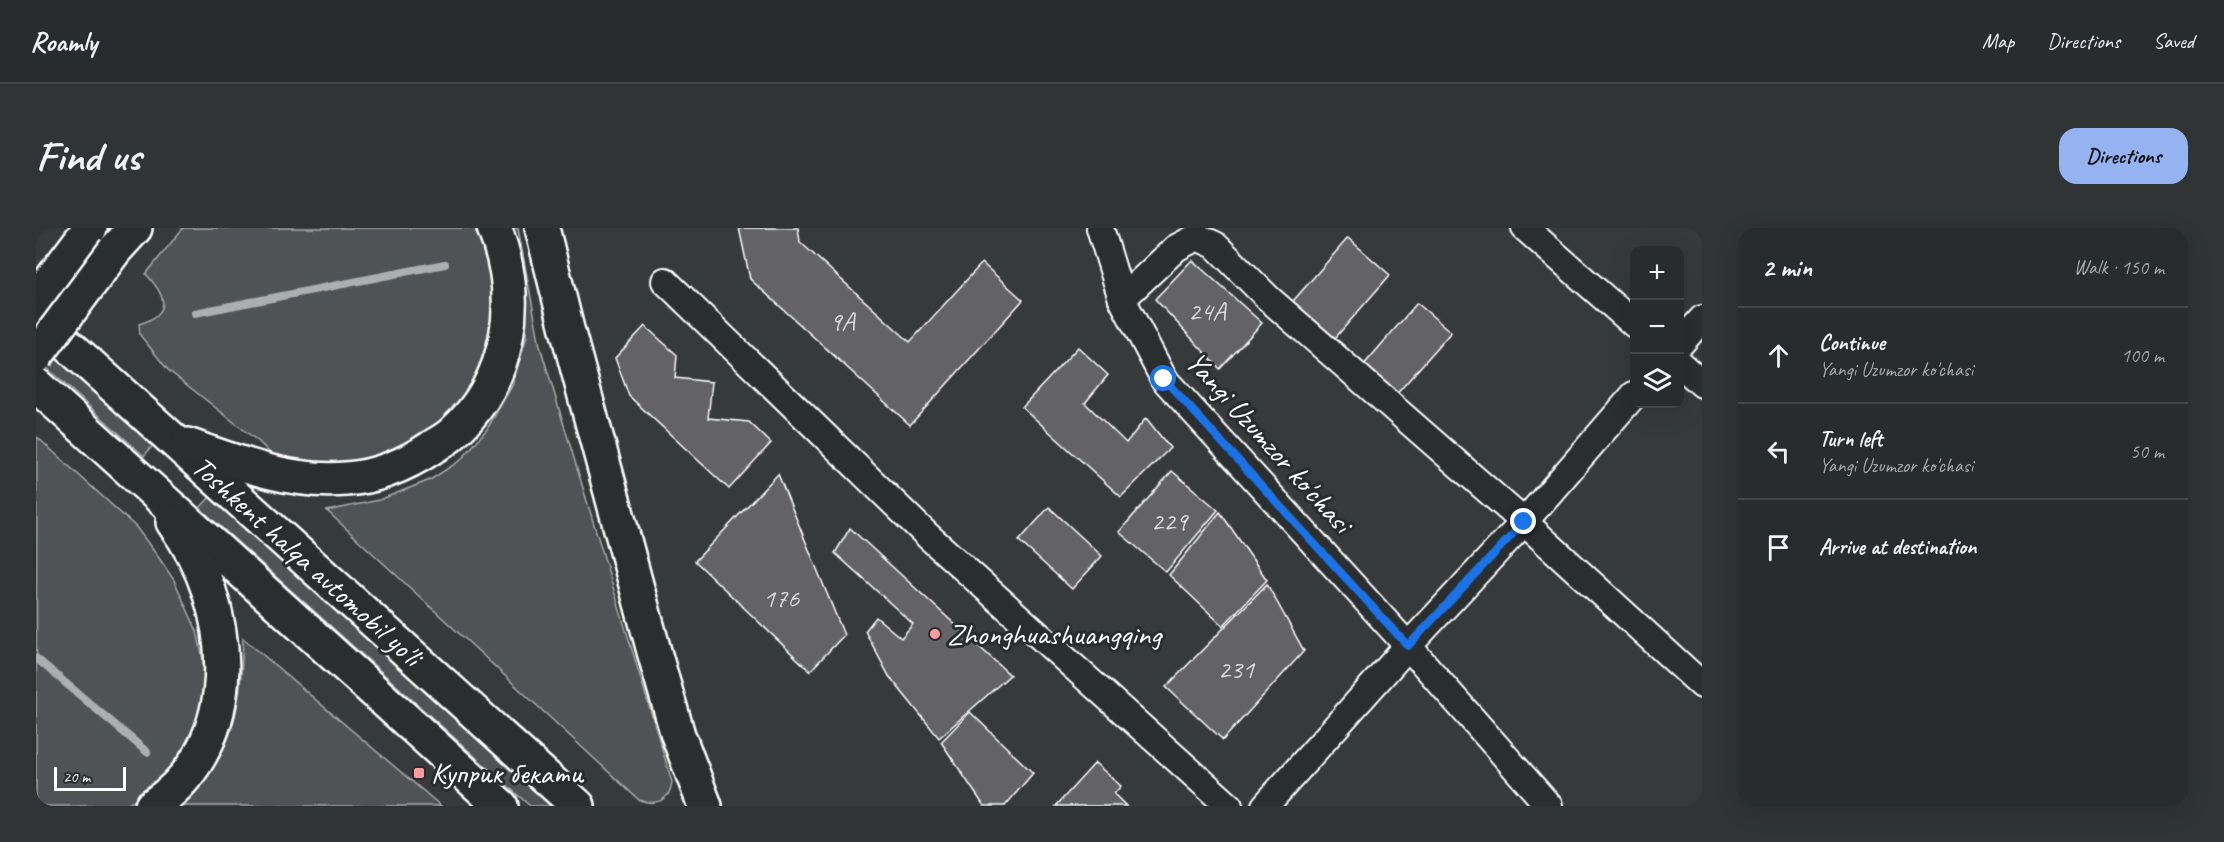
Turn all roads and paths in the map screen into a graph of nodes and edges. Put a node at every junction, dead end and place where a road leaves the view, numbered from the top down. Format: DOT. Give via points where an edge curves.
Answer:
graph roads {
  1 [pos="494,228"];
  2 [pos="542,228"];
  3 [pos="1100,228"];
  4 [pos="1525,228"];
  5 [pos="89,229"];
  6 [pos="125,239"];
  7 [pos="665,281"];
  8 [pos="1122,299"];
  9 [pos="36,300"];
  10 [pos="36,316"];
  11 [pos="1702,319"];
  12 [pos="1630,320"];
  13 [pos="1684,339"];
  14 [pos="36,356"];
  15 [pos="1684,368"];
  16 [pos="1702,384"];
  17 [pos="36,386"];
  18 [pos="1630,401"];
  19 [pos="174,441"];
  20 [pos="143,482"];
  21 [pos="1524,522"];
  22 [pos="1408,646"];
  23 [pos="1702,685"];
  24 [pos="152,806"];
  25 [pos="501,806"];
  26 [pos="578,806"];
  27 [pos="705,806"];
  28 [pos="1229,806"];
  29 [pos="1265,806"];
  30 [pos="1549,806"];
  1 -- 19 [label="main road" via="509,290 510,320 505,347 495,378 476,407 453,433 426,451 398,467 373,474 322,480 297,478 239,463"];
  2 -- 27 [label="main road" via="655,655 678,735"];
  3 -- 8 [label="street, Yangi Uzumzor ko'chasi"];
  4 -- 12 [label="street"];
  5 -- 9 [label="main road"];
  6 -- 14 [label="main road, bridge"];
  7 -- 28 [label="street" via="928,536"];
  8 -- 21 [label="street" via="1176,248 1197,237 1215,245 1268,298"];
  8 -- 22 [label="street, Yangi Uzumzor ko'chasi" via="1164,379"];
  10 -- 19 [label="main road, Toshkent halqa avtomobil yo'li"];
  11 -- 13 [label="street"];
  15 -- 16 [label="street"];
  17 -- 20 [label="main road, Toshkent halqa avtomobil yo'li"];
  18 -- 21 [label="street"];
  19 -- 26 [label="main road, Toshkent halqa avtomobil yo'li"];
  20 -- 24 [label="main road" via="194,555 214,609 223,666 213,727 198,759"];
  20 -- 25 [label="main road, Toshkent halqa avtomobil yo'li"];
  21 -- 22 [label="street"];
  21 -- 23 [label="street"];
  22 -- 29 [label="street"];
  22 -- 30 [label="street, Yangi Uzumzor ko'chasi"];
}
